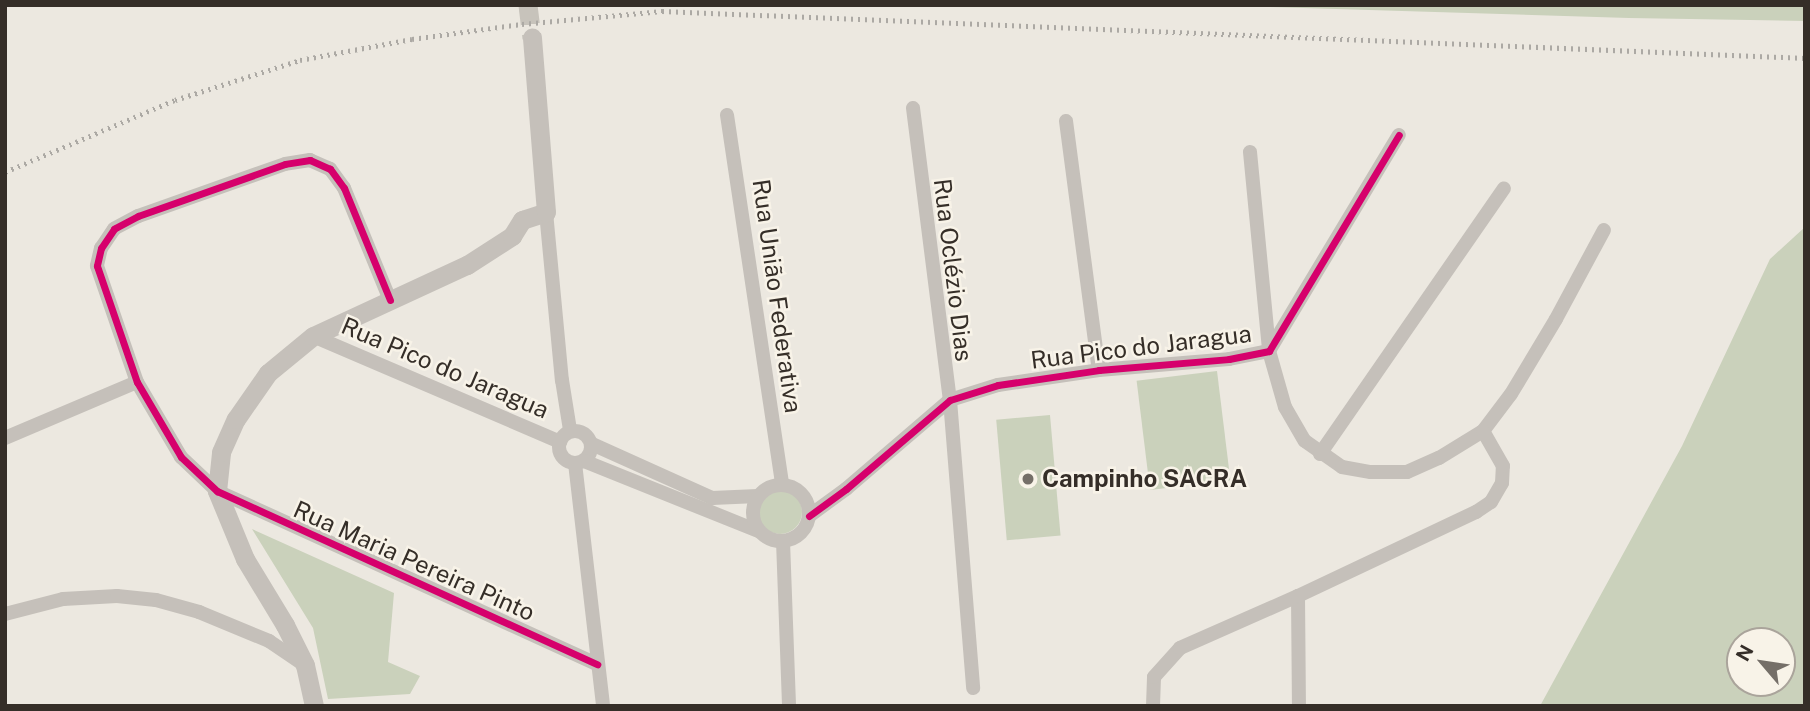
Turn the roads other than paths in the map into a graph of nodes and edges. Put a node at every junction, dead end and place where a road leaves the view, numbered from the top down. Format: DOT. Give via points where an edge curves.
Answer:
graph roads {
  1 [pos="532,38"];
  2 [pos="912,108"];
  3 [pos="727,115"];
  4 [pos="1066,121"];
  5 [pos="1399,135"];
  6 [pos="1250,152"];
  7 [pos="1504,188"];
  8 [pos="547,212"];
  9 [pos="1604,230"];
  10 [pos="390,300"];
  11 [pos="313,336"];
  12 [pos="1269,351"];
  13 [pos="1099,370"];
  14 [pos="138,383"];
  15 [pos="950,400"];
  16 [pos="570,430"];
  17 [pos="1483,431"];
  18 [pos="5,438"];
  19 [pos="560,442"];
  20 [pos="592,444"];
  21 [pos="1320,454"];
  22 [pos="580,462"];
  23 [pos="782,484"];
  24 [pos="217,491"];
  25 [pos="758,496"];
  26 [pos="809,516"];
  27 [pos="758,531"];
  28 [pos="783,541"];
  29 [pos="1298,596"];
  30 [pos="5,614"];
  31 [pos="597,664"];
  32 [pos="305,665"];
  33 [pos="973,688"];
  34 [pos="314,706"];
  35 [pos="603,706"];
  36 [pos="789,706"];
  37 [pos="1153,706"];
  38 [pos="1299,706"];
  1 -- 8 [label="street"];
  2 -- 15 [label="street, Rua Oclézio Dias"];
  3 -- 23 [label="street, Rua União Federativa"];
  4 -- 13 [label="street"];
  5 -- 12 [label="street, Rua Pico do Jaragua"];
  6 -- 12 [label="street"];
  7 -- 21 [label="street"];
  8 -- 10 [label="street" via="522,220 512,236 467,265"];
  8 -- 16 [label="street"];
  9 -- 17 [label="street" via="1511,394"];
  10 -- 11 [label="street"];
  10 -- 14 [label="street, Rua Maria Pereira Pinto" via="344,188 330,169 310,160 285,164 138,216 114,229 101,248 97,265"];
  11 -- 19 [label="street, Rua Pico do Jaragua"];
  11 -- 24 [label="street" via="268,373 236,419 221,452"];
  12 -- 13 [label="street, Rua Pico do Jaragua" via="1229,359"];
  12 -- 21 [label="street" via="1292,422"];
  13 -- 15 [label="street, Rua Pico do Jaragua" via="998,385"];
  14 -- 18 [label="street"];
  14 -- 24 [label="street, Rua Maria Pereira Pinto" via="181,457"];
  15 -- 26 [label="street, Rua Pico do Jaragua"];
  15 -- 33 [label="street, Rua Oclézio Dias"];
  16 -- 19 [label="street"];
  16 -- 20 [label="street" via="587,435"];
  17 -- 21 [label="street" via="1407,472 1342,467"];
  17 -- 29 [label="street" via="1503,466 1502,483 1491,502"];
  19 -- 22 [label="street" via="561,454"];
  20 -- 22 [label="street"];
  20 -- 25 [label="street" via="712,498"];
  22 -- 27 [label="street"];
  22 -- 31 [label="street"];
  23 -- 25 [label="street"];
  23 -- 26 [label="street" via="799,491"];
  24 -- 31 [label="street, Rua Maria Pereira Pinto"];
  24 -- 32 [label="street" via="245,559"];
  25 -- 27 [label="street" via="752,513"];
  26 -- 28 [label="street" via="801,533"];
  27 -- 28 [label="street"];
  28 -- 36 [label="street"];
  29 -- 37 [label="street" via="1180,648 1154,677"];
  29 -- 38 [label="street"];
  30 -- 32 [label="street" via="63,599 117,596 156,600 200,612 269,641"];
  31 -- 35 [label="street"];
  32 -- 34 [label="street"];
}
